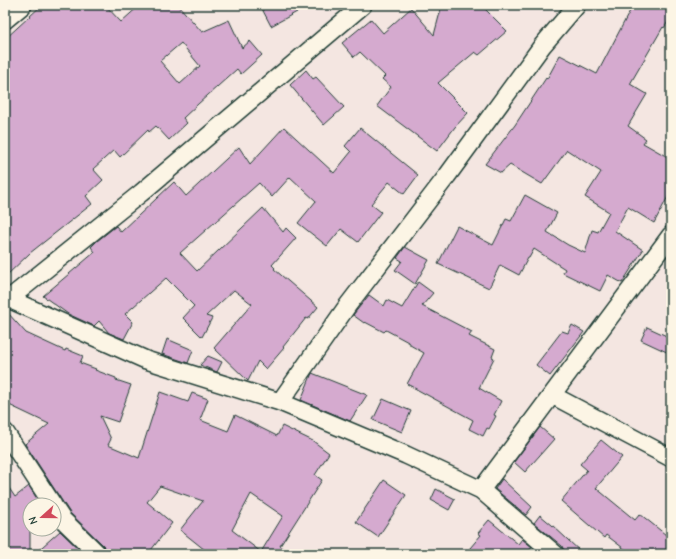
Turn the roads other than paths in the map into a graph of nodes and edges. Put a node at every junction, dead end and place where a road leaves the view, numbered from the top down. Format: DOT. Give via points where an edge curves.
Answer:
graph roads {
  1 [pos="23,5"];
  2 [pos="363,5"];
  3 [pos="577,5"];
  4 [pos="5,20"];
  5 [pos="671,236"];
  6 [pos="7,301"];
  7 [pos="552,395"];
  8 [pos="280,402"];
  9 [pos="5,432"];
  10 [pos="671,458"];
  11 [pos="481,490"];
  12 [pos="47,497"];
  13 [pos="62,519"];
  14 [pos="98,554"];
  15 [pos="555,554"];
  1 -- 4 [label="street"];
  2 -- 6 [label="street" via="141,193"];
  3 -- 8 [label="street" via="542,46 447,176 348,304"];
  5 -- 7 [label="street"];
  6 -- 8 [label="street" via="146,360"];
  7 -- 10 [label="street"];
  7 -- 11 [label="street"];
  8 -- 11 [label="street"];
  9 -- 12 [label="street"];
  11 -- 15 [label="street"];
  13 -- 14 [label="street"];
}
